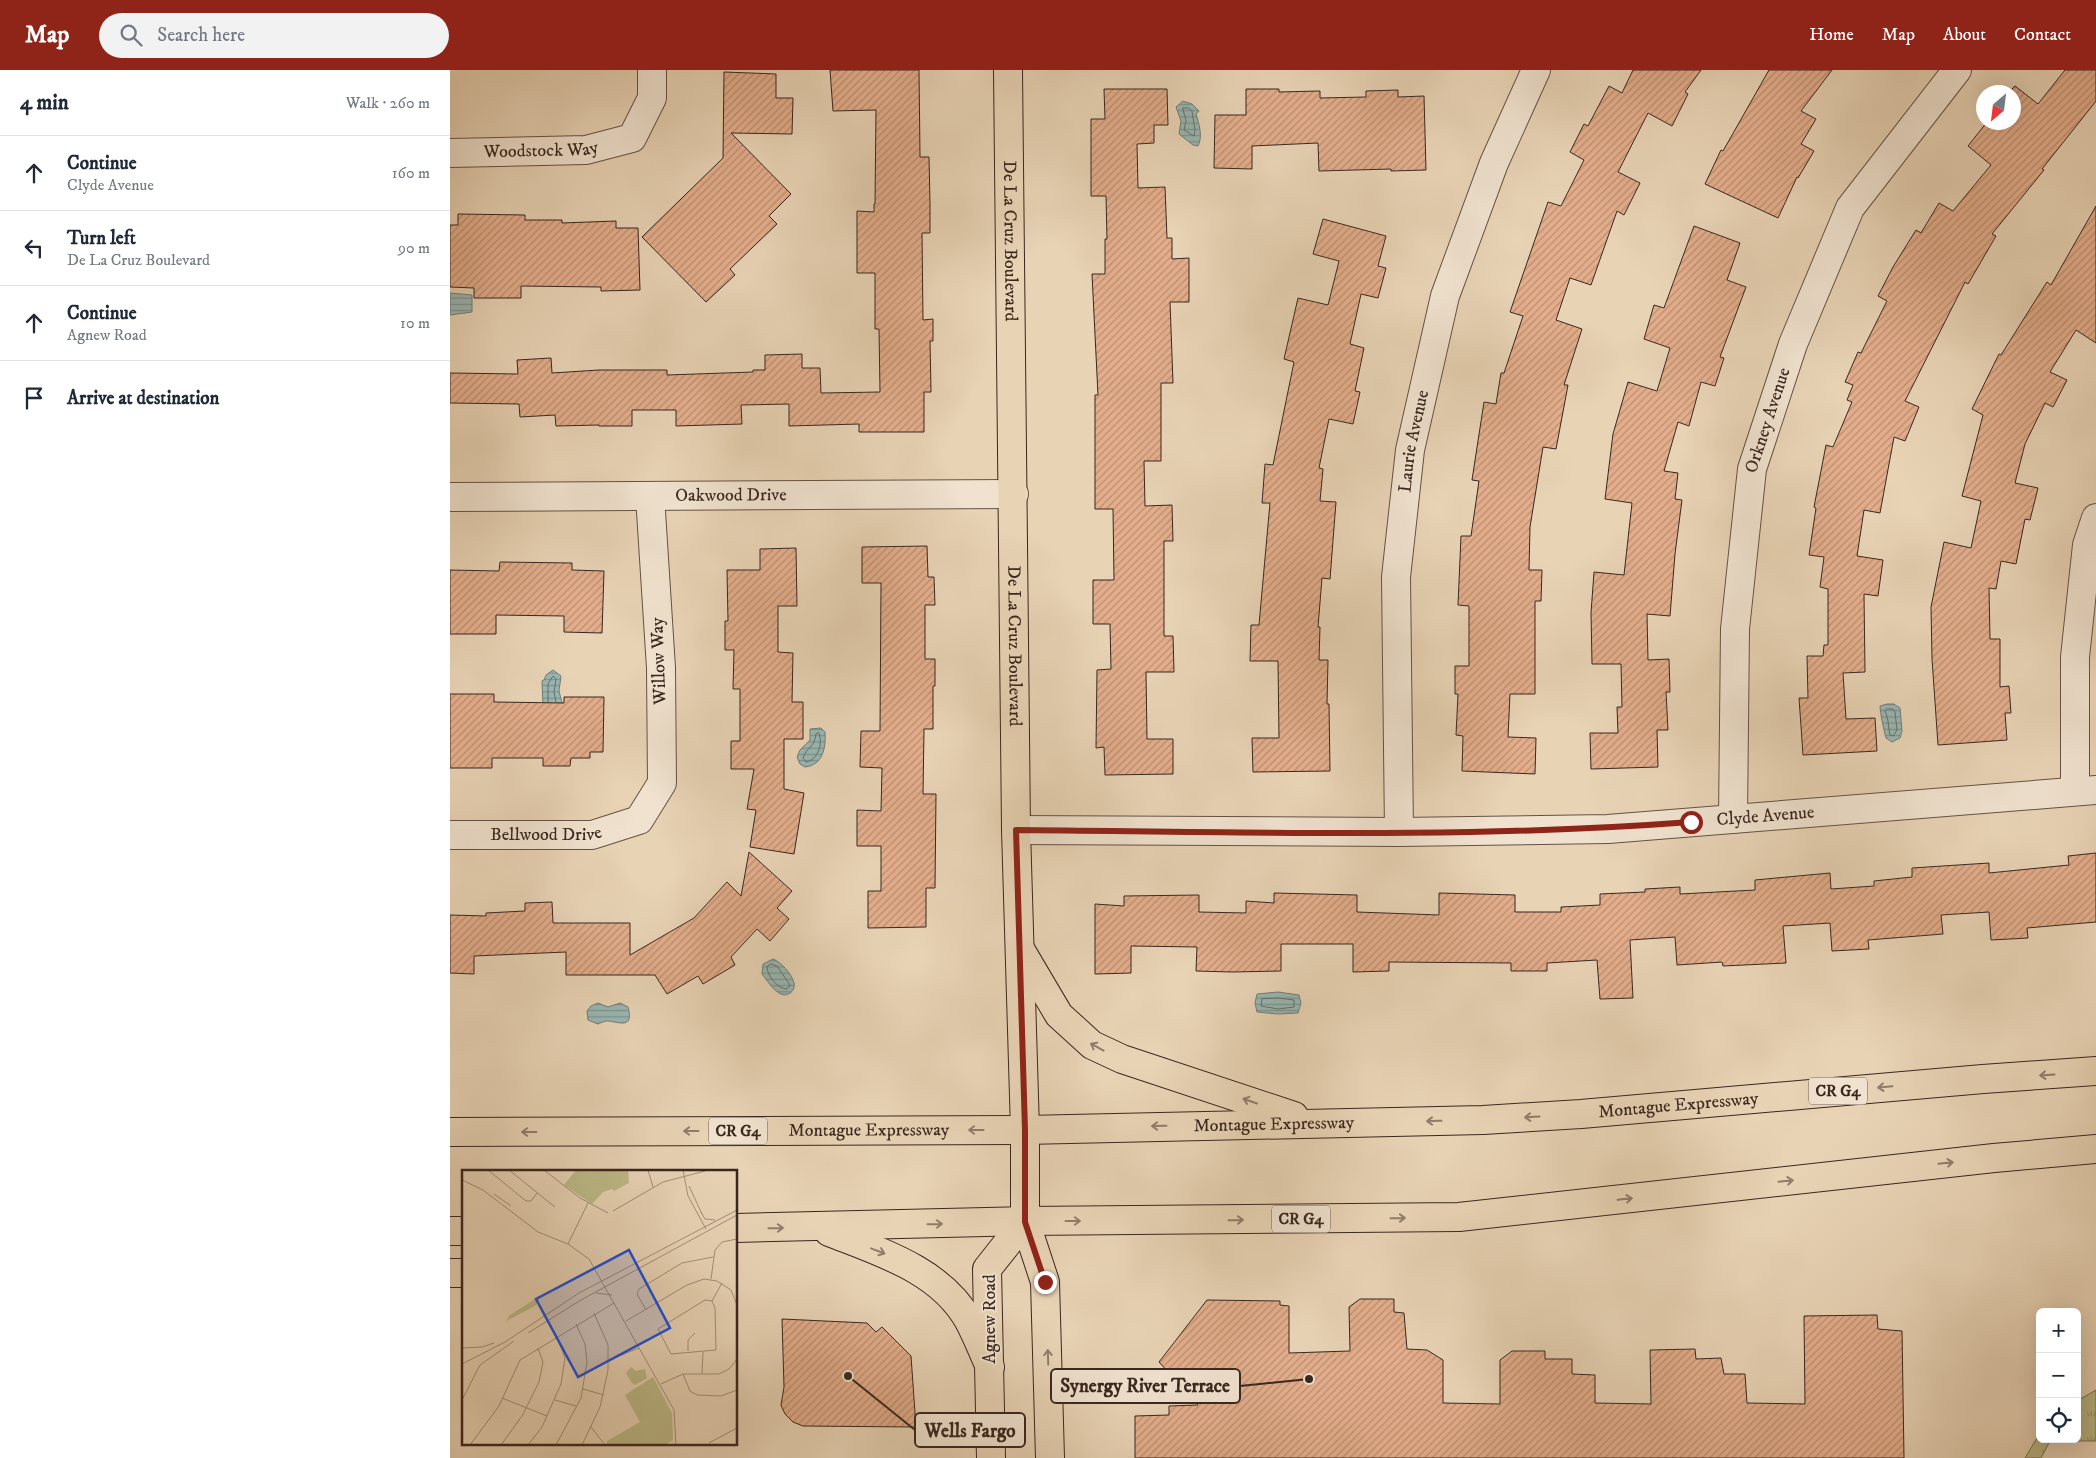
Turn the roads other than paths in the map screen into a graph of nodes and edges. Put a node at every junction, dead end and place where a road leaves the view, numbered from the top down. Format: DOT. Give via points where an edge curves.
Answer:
graph roads {
  1 [pos="652,70"];
  2 [pos="1008,70"];
  3 [pos="1536,70"];
  4 [pos="1956,70"];
  5 [pos="450,153"];
  6 [pos="1014,494"];
  7 [pos="650,496"];
  8 [pos="450,497"];
  9 [pos="2096,518"];
  10 [pos="2086,790"];
  11 [pos="1733,819"];
  12 [pos="639,820"];
  13 [pos="1016,830"];
  14 [pos="1399,832"];
  15 [pos="450,835"];
  16 [pos="1020,950"];
  17 [pos="2096,1072"];
  18 [pos="1312,1122"];
  19 [pos="1025,1130"];
  20 [pos="450,1132"];
  21 [pos="2096,1149"];
  22 [pos="1025,1222"];
  23 [pos="816,1227"];
  24 [pos="738,1228"];
  25 [pos="990,1367"];
  26 [pos="991,1458"];
  27 [pos="1050,1458"];
  1 -- 5 [label="street, Woodstock Way" via="652,98 632,138 586,150"];
  2 -- 6 [label="main road, De La Cruz Boulevard"];
  3 -- 14 [label="street, Laurie Avenue" via="1494,163 1445,296 1410,450 1396,576"];
  4 -- 11 [label="street, Orkney Avenue" via="1850,208 1793,344 1752,469 1734,629"];
  6 -- 7 [label="street, Oakwood Drive"];
  6 -- 13 [label="main road, De La Cruz Boulevard"];
  7 -- 8 [label="street, Oakwood Drive"];
  7 -- 12 [label="street, Willow Way" via="661,668 662,783"];
  9 -- 10 [label="street" via="2087,545 2075,657"];
  10 -- 11 [label="street, Clyde Avenue"];
  11 -- 14 [label="street, Clyde Avenue" via="1608,828"];
  12 -- 15 [label="street, Bellwood Drive" via="592,835"];
  13 -- 14 [label="street, Clyde Avenue"];
  13 -- 16 [label="main road, De La Cruz Boulevard"];
  18 -- 16 [label="main road, one-way" via="1122,1059 1092,1045 1059,1015"];
  16 -- 19 [label="main road, De La Cruz Boulevard"];
  17 -- 18 [label="main road, Montague Expressway / CR G4, one-way" via="1581,1114 1482,1120"];
  18 -- 19 [label="main road, Montague Expressway / CR G4, one-way"];
  19 -- 20 [label="main road, Montague Expressway / CR G4, one-way"];
  19 -- 22 [label="main road, De La Cruz Boulevard"];
  22 -- 21 [label="main road, CR G4, one-way" via="1459,1217"];
  23 -- 22 [label="main road, CR G4, one-way"];
  22 -- 25 [label="main road, Agnew Road" via="987,1269"];
  27 -- 22 [label="main road, one-way" via="1045,1282"];
  24 -- 23 [label="main road, CR G4, one-way"];
  23 -- 25 [label="main road, one-way" via="897,1258 944,1288 969,1320"];
  25 -- 26 [label="main road, Agnew Road"];
}
